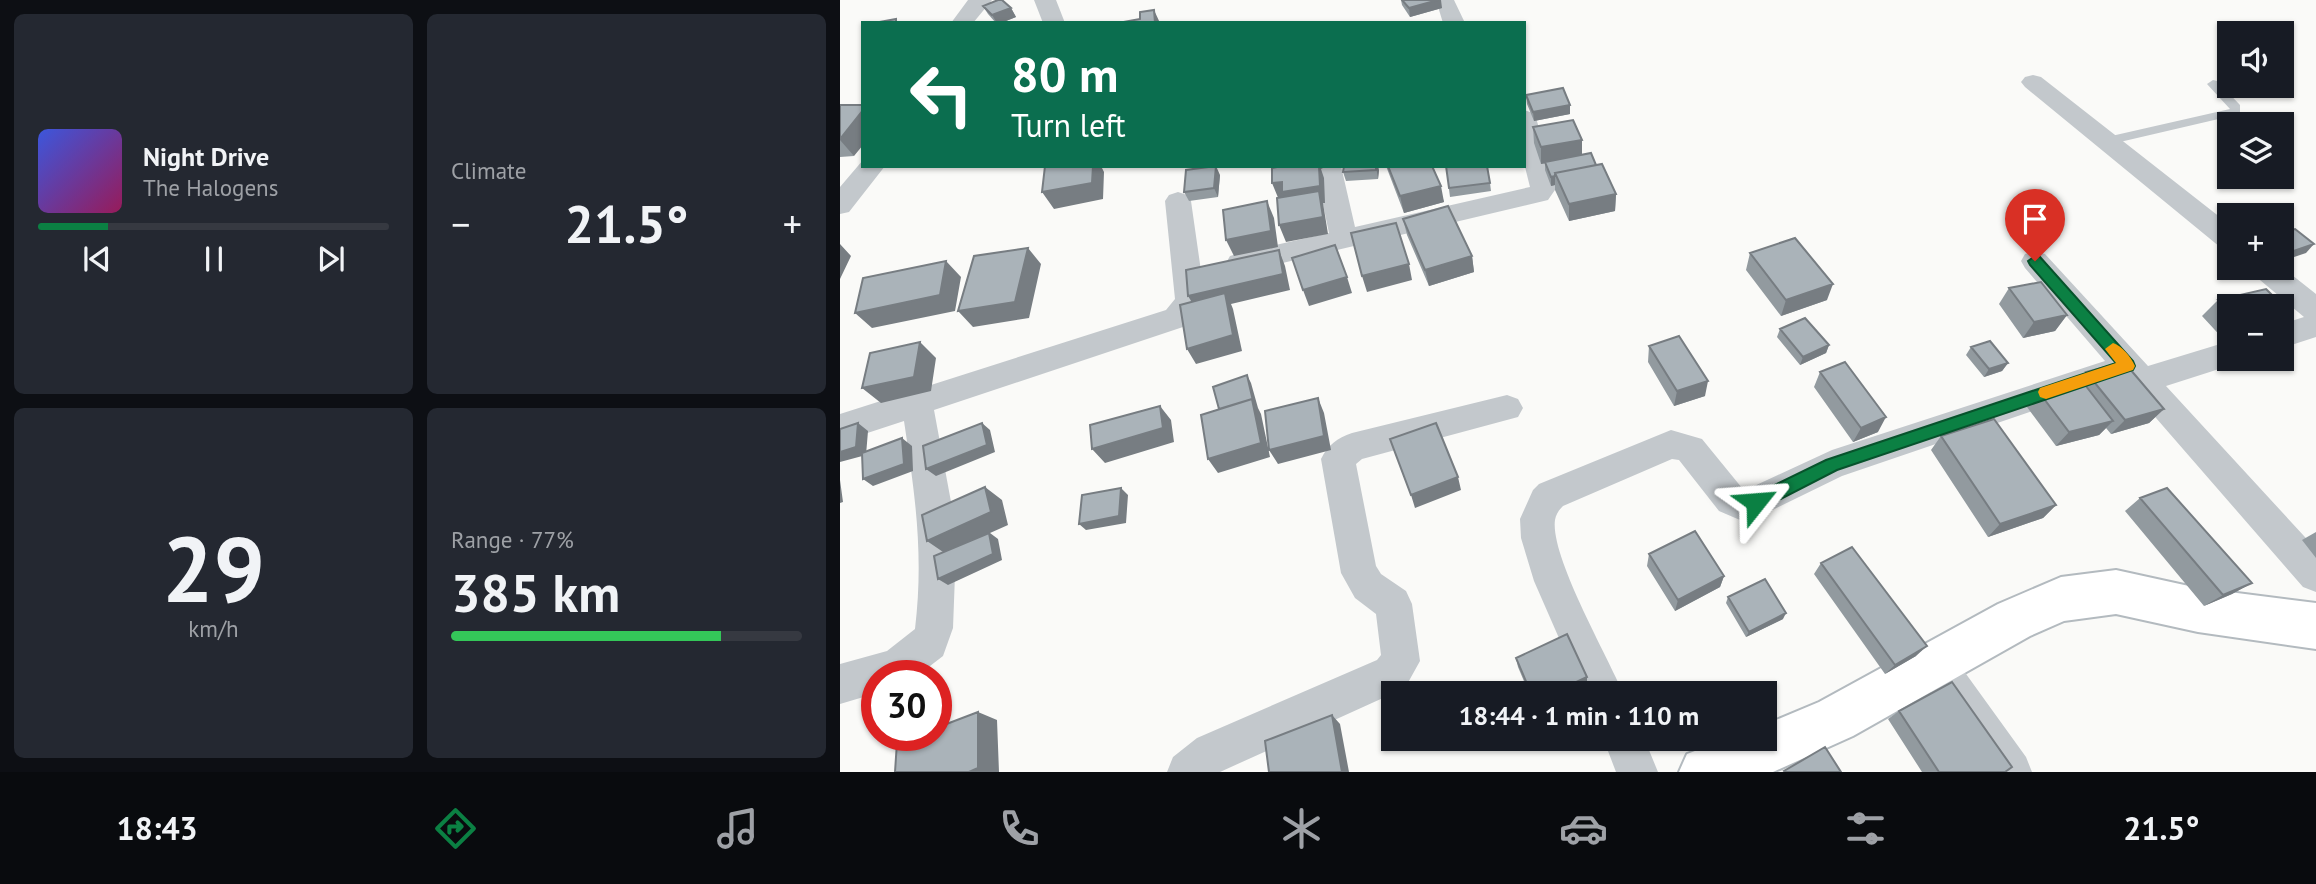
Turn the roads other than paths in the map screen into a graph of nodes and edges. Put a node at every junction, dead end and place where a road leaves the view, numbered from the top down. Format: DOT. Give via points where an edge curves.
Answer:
graph roads {
  1 [pos="1045,0"];
  2 [pos="977,1"];
  3 [pos="1445,2"];
  4 [pos="963,21"];
  5 [pos="1053,21"];
  6 [pos="1453,21"];
  7 [pos="2033,82"];
  8 [pos="2213,85"];
  9 [pos="1526,125"];
  10 [pos="2107,141"];
  11 [pos="870,168"];
  12 [pos="1328,168"];
  13 [pos="1178,201"];
  14 [pos="840,205"];
  15 [pos="2217,230"];
  16 [pos="1344,239"];
  17 [pos="2035,261"];
  18 [pos="1187,276"];
  19 [pos="2279,280"];
  20 [pos="2316,310"];
  21 [pos="2316,325"];
  22 [pos="2294,332"];
  23 [pos="2217,356"];
  24 [pos="2134,373"];
  25 [pos="916,403"];
  26 [pos="1507,408"];
  27 [pos="840,428"];
  28 [pos="2316,575"];
  29 [pos="2316,625"];
  30 [pos="1934,663"];
  31 [pos="1598,681"];
  32 [pos="840,684"];
  33 [pos="1628,751"];
  34 [pos="1753,765"];
  35 [pos="1188,772"];
  36 [pos="1637,772"];
  37 [pos="1704,772"];
  38 [pos="2011,772"];
  1 -- 5 [label="street"];
  2 -- 4 [label="street"];
  3 -- 6 [label="street"];
  7 -- 10 [label="street"];
  8 -- 10 [label="lane" via="2236,111"];
  9 -- 16 [label="street" via="1544,187 1539,194"];
  10 -- 15 [label="street"];
  11 -- 14 [label="street"];
  12 -- 16 [label="street"];
  13 -- 18 [label="street"];
  16 -- 18 [label="street"];
  17 -- 24 [label="street"];
  18 -- 25 [label="street" via="1190,299 1176,318"];
  19 -- 20 [label="street"];
  21 -- 22 [label="street"];
  23 -- 24 [label="street"];
  24 -- 28 [label="street"];
  24 -- 31 [label="street" via="1832,465 1756,502 1731,500 1690,449 1671,444 1551,495 1542,504 1537,522 1542,551"];
  25 -- 27 [label="street"];
  25 -- 32 [label="street" via="936,518 934,628 929,642 897,667"];
  26 -- 35 [label="street" via="1343,452 1338,459 1359,573 1368,586 1393,604 1401,661 1391,674 1212,753"];
  29 -- 30 [label="street" via="2198,610 2116,592 2092,593 2061,599"];
  30 -- 34 [label="street"];
  30 -- 38 [label="street"];
  33 -- 36 [label="street"];
  34 -- 37 [label="street"];
}
